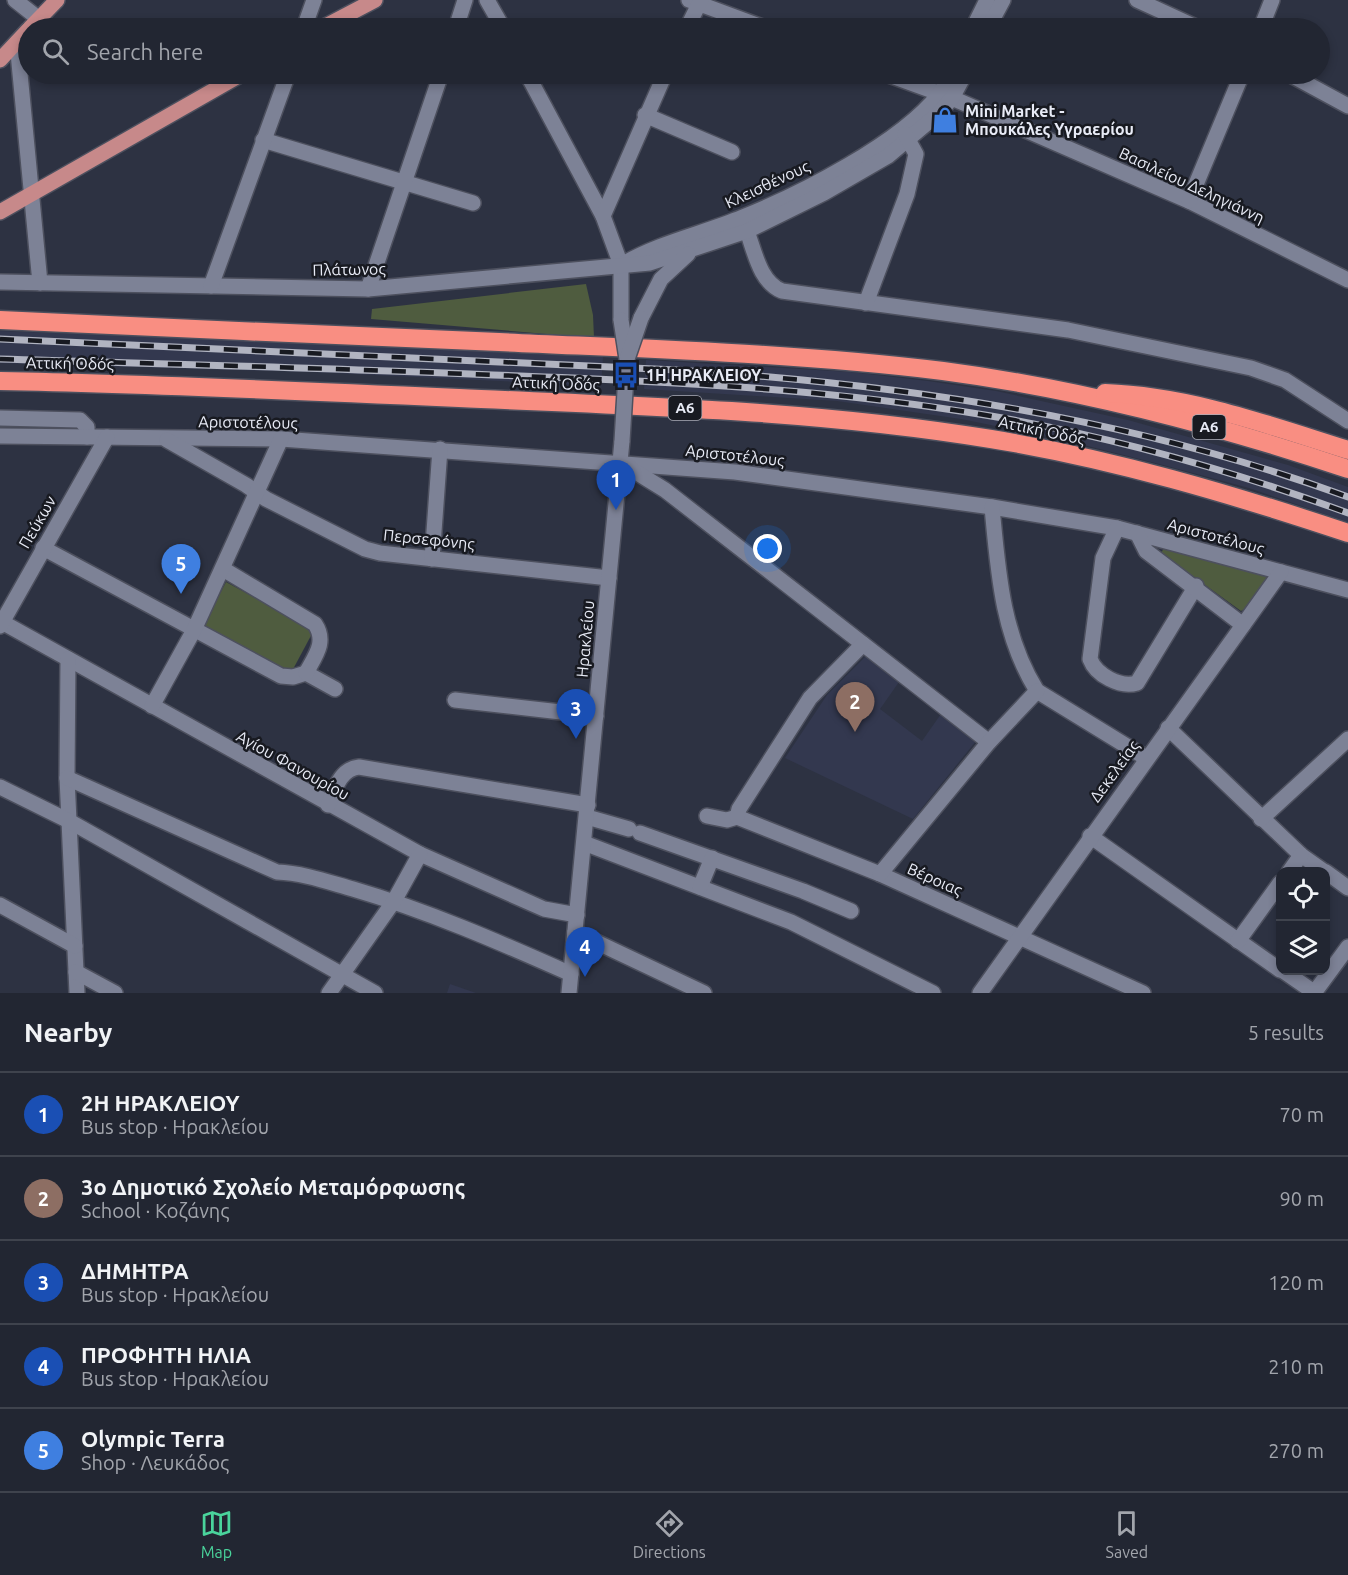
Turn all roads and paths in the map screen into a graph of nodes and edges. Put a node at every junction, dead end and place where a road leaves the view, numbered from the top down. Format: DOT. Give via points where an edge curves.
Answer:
graph roads {
  1 [pos="15,0"];
  2 [pos="57,0"];
  3 [pos="314,0"];
  4 [pos="375,0"];
  5 [pos="465,0"];
  6 [pos="487,0"];
  7 [pos="987,0"];
  8 [pos="1003,0"];
  9 [pos="1137,0"];
  10 [pos="1272,0"];
  11 [pos="696,1"];
  12 [pos="27,18"];
  13 [pos="40,18"];
  14 [pos="308,18"];
  15 [pos="341,18"];
  16 [pos="459,18"];
  17 [pos="498,18"];
  18 [pos="690,18"];
  19 [pos="739,18"];
  20 [pos="978,18"];
  21 [pos="993,18"];
  22 [pos="1176,18"];
  23 [pos="1265,18"];
  24 [pos="17,42"];
  25 [pos="18,51"];
  26 [pos="0,60"];
  27 [pos="21,84"];
  28 [pos="224,84"];
  29 [pos="284,84"];
  30 [pos="438,84"];
  31 [pos="532,84"];
  32 [pos="660,84"];
  33 [pos="913,84"];
  34 [pos="948,84"];
  35 [pos="956,84"];
  36 [pos="1238,84"];
  37 [pos="1307,84"];
  38 [pos="946,96"];
  39 [pos="1348,106"];
  40 [pos="645,115"];
  41 [pos="906,135"];
  42 [pos="263,140"];
  43 [pos="732,152"];
  44 [pos="404,183"];
  45 [pos="33,192"];
  46 [pos="1189,201"];
  47 [pos="473,203"];
  48 [pos="0,212"];
  49 [pos="603,216"];
  50 [pos="747,231"];
  51 [pos="697,248"];
  52 [pos="621,265"];
  53 [pos="1348,280"];
  54 [pos="0,282"];
  55 [pos="40,283"];
  56 [pos="211,286"];
  57 [pos="368,289"];
  58 [pos="866,303"];
  59 [pos="0,320"];
  60 [pos="627,359"];
  61 [pos="0,381"];
  62 [pos="1069,392"];
  63 [pos="0,418"];
  64 [pos="1348,421"];
  65 [pos="0,436"];
  66 [pos="87,436"];
  67 [pos="107,436"];
  68 [pos="165,438"];
  69 [pos="281,439"];
  70 [pos="440,449"];
  71 [pos="1348,450"];
  72 [pos="620,462"];
  73 [pos="1348,469"];
  74 [pos="257,494"];
  75 [pos="992,507"];
  76 [pos="1117,528"];
  77 [pos="1137,533"];
  78 [pos="1348,533"];
  79 [pos="43,548"];
  80 [pos="432,559"];
  81 [pos="223,569"];
  82 [pos="1281,572"];
  83 [pos="609,578"];
  84 [pos="1196,586"];
  85 [pos="1348,590"];
  86 [pos="1,624"];
  87 [pos="1244,625"];
  88 [pos="194,630"];
  89 [pos="864,644"];
  90 [pos="68,659"];
  91 [pos="306,673"];
  92 [pos="335,689"];
  93 [pos="1037,691"];
  94 [pos="455,700"];
  95 [pos="152,706"];
  96 [pos="596,716"];
  97 [pos="1168,728"];
  98 [pos="1348,739"];
  99 [pos="989,742"];
  100 [pos="1146,758"];
  101 [pos="67,778"];
  102 [pos="0,787"];
  103 [pos="328,805"];
  104 [pos="587,811"];
  105 [pos="707,816"];
  106 [pos="737,817"];
  107 [pos="1261,819"];
  108 [pos="69,821"];
  109 [pos="1090,836"];
  110 [pos="584,843"];
  111 [pos="420,854"];
  112 [pos="1301,855"];
  113 [pos="712,858"];
  114 [pos="1293,867"];
  115 [pos="1318,867"];
  116 [pos="880,874"];
  117 [pos="1330,875"];
  118 [pos="700,887"];
  119 [pos="1348,888"];
  120 [pos="1276,890"];
  121 [pos="394,900"];
  122 [pos="0,905"];
  123 [pos="851,911"];
  124 [pos="577,915"];
  125 [pos="575,932"];
  126 [pos="1020,936"];
  127 [pos="1238,941"];
  128 [pos="75,946"];
  129 [pos="1348,947"];
  130 [pos="1276,967"];
  131 [pos="76,972"];
  132 [pos="571,974"];
  133 [pos="341,975"];
  134 [pos="1288,975"];
  135 [pos="77,993"];
  136 [pos="115,993"];
  137 [pos="329,993"];
  138 [pos="375,993"];
  139 [pos="569,993"];
  140 [pos="704,993"];
  141 [pos="933,993"];
  142 [pos="980,993"];
  143 [pos="1143,993"];
  144 [pos="1314,993"];
  1 -- 12 [label="street"];
  2 -- 13 [label="main road"];
  3 -- 14 [label="street"];
  4 -- 15 [label="main road"];
  5 -- 16 [label="street"];
  6 -- 17 [label="street"];
  7 -- 20 [label="street"];
  8 -- 21 [label="street"];
  9 -- 22 [label="street"];
  10 -- 23 [label="street"];
  11 -- 18 [label="street"];
  11 -- 19 [label="street"];
  24 -- 25 [label="street"];
  24 -- 26 [label="main road"];
  27 -- 45 [label="street"];
  28 -- 45 [label="main road"];
  29 -- 42 [label="street"];
  30 -- 44 [label="street"];
  31 -- 49 [label="street"];
  32 -- 40 [label="street"];
  33 -- 38 [label="street, Βασιλείου Δεληγιάννη"];
  34 -- 38 [label="street, Κλεισθένους"];
  35 -- 38 [label="street, Κλεισθένους"];
  36 -- 46 [label="street"];
  37 -- 39 [label="street"];
  38 -- 41 [label="street, Κλεισθένους"];
  38 -- 46 [label="street, Βασιλείου Δεληγιάννη"];
  40 -- 43 [label="street"];
  40 -- 49 [label="street"];
  41 -- 50 [label="street, Κλεισθένους" via="888,156 824,194"];
  41 -- 52 [label="street, Κλεισθένους" via="742,218 649,249"];
  41 -- 58 [label="street" via="916,154 907,194"];
  42 -- 44 [label="street"];
  42 -- 56 [label="street"];
  44 -- 47 [label="street"];
  44 -- 57 [label="street"];
  45 -- 48 [label="main road"];
  45 -- 55 [label="street"];
  46 -- 53 [label="street, Βασιλείου Δεληγιάννη"];
  49 -- 52 [label="street"];
  50 -- 51 [label="street, Κλεισθένους"];
  50 -- 58 [label="street" via="772,287"];
  51 -- 52 [label="street, Πλάτωνος" via="650,263"];
  51 -- 60 [label="street, Ηρακλείου, bridge" via="662,279 641,318"];
  52 -- 57 [label="street, Πλάτωνος"];
  52 -- 60 [label="street, Ηρακλείου, bridge" via="621,320"];
  54 -- 55 [label="street, Πλάτωνος"];
  55 -- 56 [label="street, Πλάτωνος"];
  56 -- 57 [label="street, Πλάτωνος"];
  58 -- 64 [label="street" via="1068,330 1251,368 1285,380"];
  59 -- 62 [label="highway, Α6" via="825,359 945,372"];
  60 -- 72 [label="street, Ηρακλείου, bridge"];
  61 -- 78 [label="highway, Αττική Οδός / Α6" via="692,408 866,422 993,439 1120,466 1241,497"];
  62 -- 71 [label="highway" via="1189,402"];
  62 -- 73 [label="highway, Α6" via="1242,435"];
  63 -- 66 [label="street" via="80,420 87,427"];
  65 -- 66 [label="street, Αριστοτέλους"];
  66 -- 67 [label="street, Αριστοτέλους"];
  67 -- 68 [label="street, Αριστοτέλους"];
  67 -- 79 [label="street, Πεύκων"];
  68 -- 69 [label="street, Αριστοτέλους"];
  68 -- 74 [label="street, Περσεφόνης"];
  69 -- 70 [label="street, Αριστοτέλους"];
  69 -- 74 [label="street"];
  70 -- 72 [label="street, Αριστοτέλους"];
  70 -- 80 [label="street"];
  72 -- 75 [label="street, Αριστοτέλους" via="735,472"];
  72 -- 83 [label="street, Ηρακλείου"];
  72 -- 89 [label="street" via="665,490"];
  74 -- 80 [label="street, Περσεφόνης" via="365,549"];
  74 -- 81 [label="street"];
  75 -- 76 [label="street, Αριστοτέλους"];
  75 -- 93 [label="street" via="999,577 1012,641"];
  76 -- 77 [label="street, Αριστοτέλους"];
  76 -- 84 [label="street" via="1103,558 1090,659 1099,672 1120,684 1137,683"];
  77 -- 82 [label="street, Αριστοτέλους"];
  77 -- 84 [label="street" via="1146,550"];
  79 -- 86 [label="street, Πεύκων"];
  79 -- 88 [label="street"];
  80 -- 83 [label="street, Περσεφόνης"];
  81 -- 88 [label="street"];
  81 -- 91 [label="street" via="315,624 320,647"];
  82 -- 85 [label="street, Αριστοτέλους"];
  82 -- 87 [label="street, Δεκελείας"];
  83 -- 96 [label="street, Ηρακλείου"];
  84 -- 87 [label="street"];
  86 -- 90 [label="street, Αγίου Φανουρίου"];
  87 -- 97 [label="street, Δεκελείας"];
  88 -- 91 [label="street" via="281,676"];
  88 -- 95 [label="street"];
  89 -- 99 [label="street"];
  89 -- 106 [label="street" via="810,698"];
  90 -- 95 [label="street, Αγίου Φανουρίου"];
  90 -- 101 [label="street"];
  91 -- 92 [label="street"];
  93 -- 99 [label="street"];
  93 -- 100 [label="street"];
  94 -- 96 [label="street"];
  95 -- 103 [label="street, Αγίου Φανουρίου"];
  96 -- 104 [label="street, Ηρακλείου"];
  97 -- 100 [label="street, Δεκελείας"];
  97 -- 107 [label="street"];
  98 -- 107 [label="street"];
  99 -- 116 [label="street"];
  100 -- 109 [label="street, Δεκελείας"];
  101 -- 108 [label="street"];
  101 -- 121 [label="street" via="277,873 305,875"];
  102 -- 108 [label="street"];
  103 -- 104 [label="street" via="344,773 359,766"];
  103 -- 111 [label="street, Αγίου Φανουρίου"];
  104 -- 110 [label="street, Ηρακλείου"];
  104 -- 113 [label="street"];
  105 -- 106 [label="street, Βέροιας" via="727,820"];
  106 -- 116 [label="street, Βέροιας"];
  107 -- 112 [label="street"];
  108 -- 128 [label="street"];
  108 -- 133 [label="street"];
  109 -- 126 [label="street, Δεκελείας"];
  109 -- 127 [label="street"];
  110 -- 118 [label="street"];
  110 -- 124 [label="street, Ηρακλείου"];
  111 -- 121 [label="street"];
  111 -- 124 [label="street, Αγίου Φανουρίου" via="544,909"];
  112 -- 114 [label="street"];
  112 -- 115 [label="street"];
  113 -- 118 [label="street"];
  113 -- 123 [label="street"];
  116 -- 126 [label="street, Βέροιας"];
  117 -- 119 [label="street"];
  118 -- 141 [label="street" via="791,922"];
  120 -- 127 [label="street"];
  121 -- 132 [label="street"];
  121 -- 133 [label="street"];
  122 -- 128 [label="street"];
  124 -- 125 [label="street, Ηρακλείου"];
  125 -- 132 [label="street, Ηρακλείου"];
  125 -- 140 [label="street"];
  126 -- 142 [label="street, Δεκελείας"];
  126 -- 143 [label="street, Βέροιας"];
  127 -- 130 [label="street"];
  128 -- 131 [label="street"];
  129 -- 144 [label="street"];
  131 -- 135 [label="street"];
  131 -- 136 [label="street"];
  132 -- 139 [label="street, Ηρακλείου"];
  133 -- 137 [label="street"];
  133 -- 138 [label="street"];
  134 -- 144 [label="street"];
}
